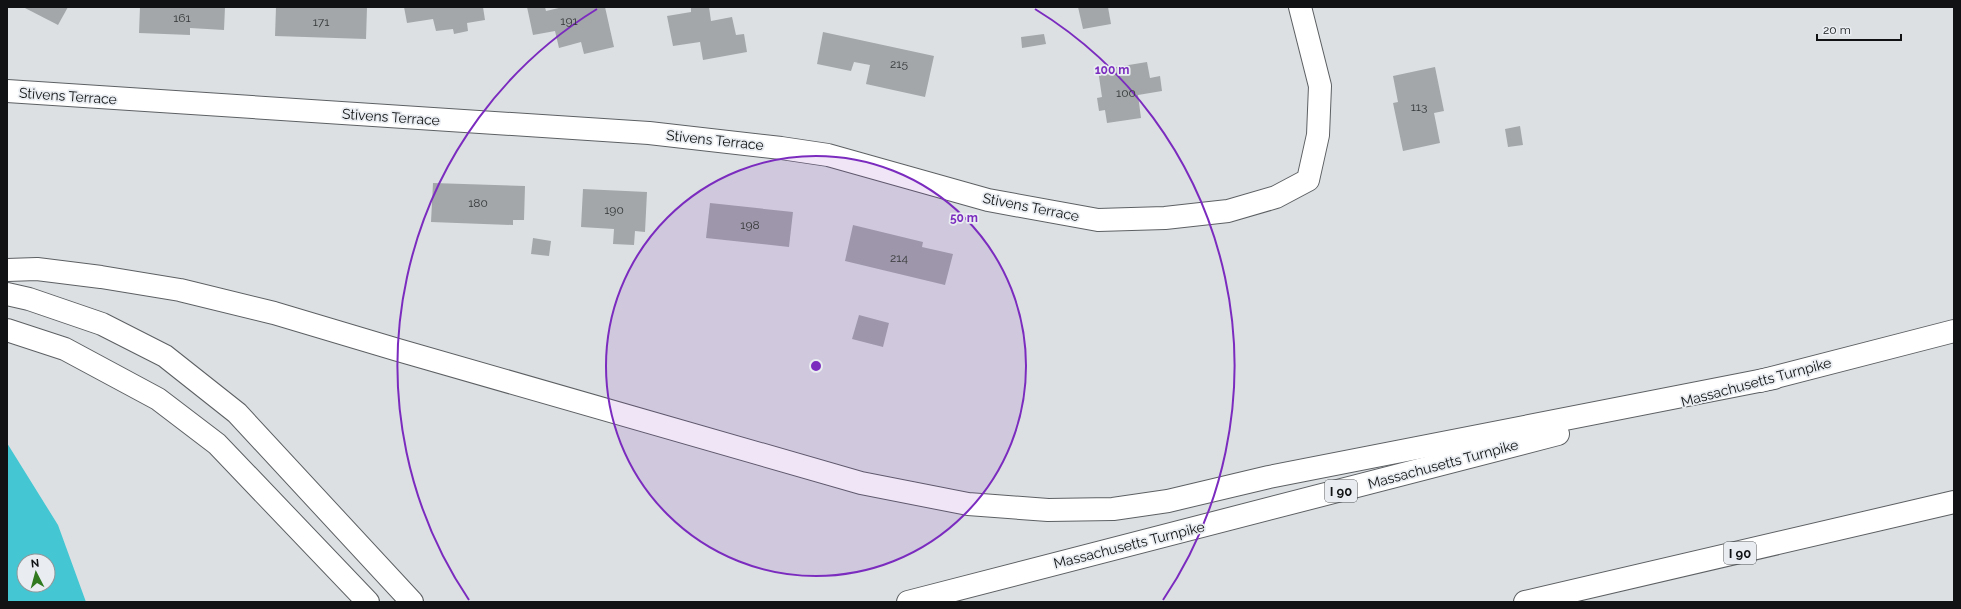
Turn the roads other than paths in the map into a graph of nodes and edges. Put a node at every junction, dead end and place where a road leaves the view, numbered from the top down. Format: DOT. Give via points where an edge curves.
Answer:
graph roads {
  1 [pos="1300,7"];
  2 [pos="7,91"];
  3 [pos="7,270"];
  4 [pos="7,294"];
  5 [pos="7,330"];
  6 [pos="1954,331"];
  7 [pos="1774,378"];
  8 [pos="1954,502"];
  9 [pos="368,602"];
  10 [pos="412,602"];
  11 [pos="908,602"];
  12 [pos="1525,602"];
  1 -- 2 [label="main road, Stivens Terrace" via="1318,81 1318,135 1308,180 1276,197 1228,211 1165,218 1098,220 988,200 828,155 649,133"];
  3 -- 7 [label="main road" via="80,274 180,290 274,313 861,483 968,504 1048,510 1113,509 1168,501 1270,477"];
  4 -- 10 [label="main road" via="102,324 164,356 237,413"];
  5 -- 9 [label="main road" via="65,349 164,404 217,444"];
  6 -- 7 [label="main road, Massachusetts Turnpike / I 90"];
  7 -- 11 [label="main road, Massachusetts Turnpike / I 90"];
  8 -- 12 [label="main road, I 90"];
}
